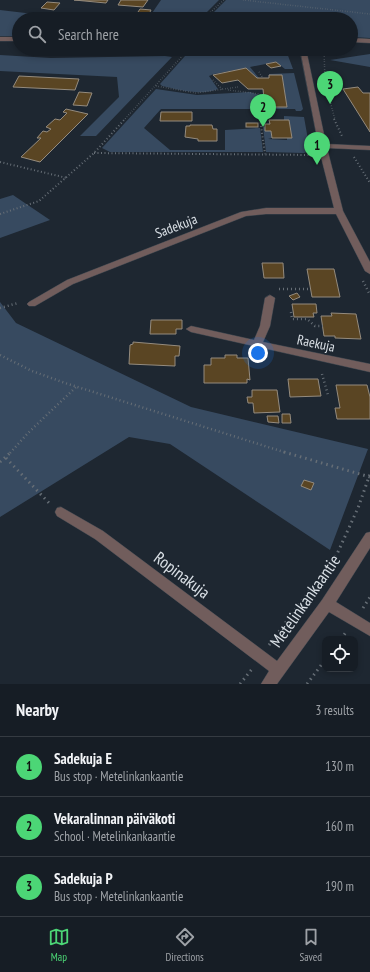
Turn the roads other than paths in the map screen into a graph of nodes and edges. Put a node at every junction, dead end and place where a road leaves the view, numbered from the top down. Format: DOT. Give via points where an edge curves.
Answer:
graph roads {
  1 [pos="0,38"];
  2 [pos="12,39"];
  3 [pos="358,40"];
  4 [pos="370,41"];
  5 [pos="304,56"];
  6 [pos="370,148"];
  7 [pos="323,150"];
  8 [pos="339,211"];
  9 [pos="367,261"];
  10 [pos="370,271"];
  11 [pos="271,294"];
  12 [pos="32,304"];
  13 [pos="191,329"];
  14 [pos="257,344"];
  15 [pos="370,368"];
  16 [pos="61,512"];
  17 [pos="370,537"];
  18 [pos="327,604"];
  19 [pos="370,630"];
  20 [pos="278,670"];
  21 [pos="268,684"];
  1 -- 2 [label="street"];
  3 -- 4 [label="street"];
  5 -- 7 [label="street"];
  6 -- 7 [label="street"];
  7 -- 8 [label="street"];
  8 -- 9 [label="street"];
  8 -- 12 [label="street, Sadekuja" via="260,211 244,214 70,282"];
  9 -- 10 [label="street"];
  11 -- 14 [label="street" via="265,326"];
  13 -- 14 [label="street, Raekuja"];
  14 -- 15 [label="street, Raekuja"];
  16 -- 20 [label="street, Ropinakuja" via="100,535"];
  17 -- 18 [label="street, Metelinkankaantie"];
  18 -- 19 [label="street"];
  18 -- 20 [label="street, Metelinkankaantie"];
  20 -- 21 [label="street, Metelinkankaantie"];
}
